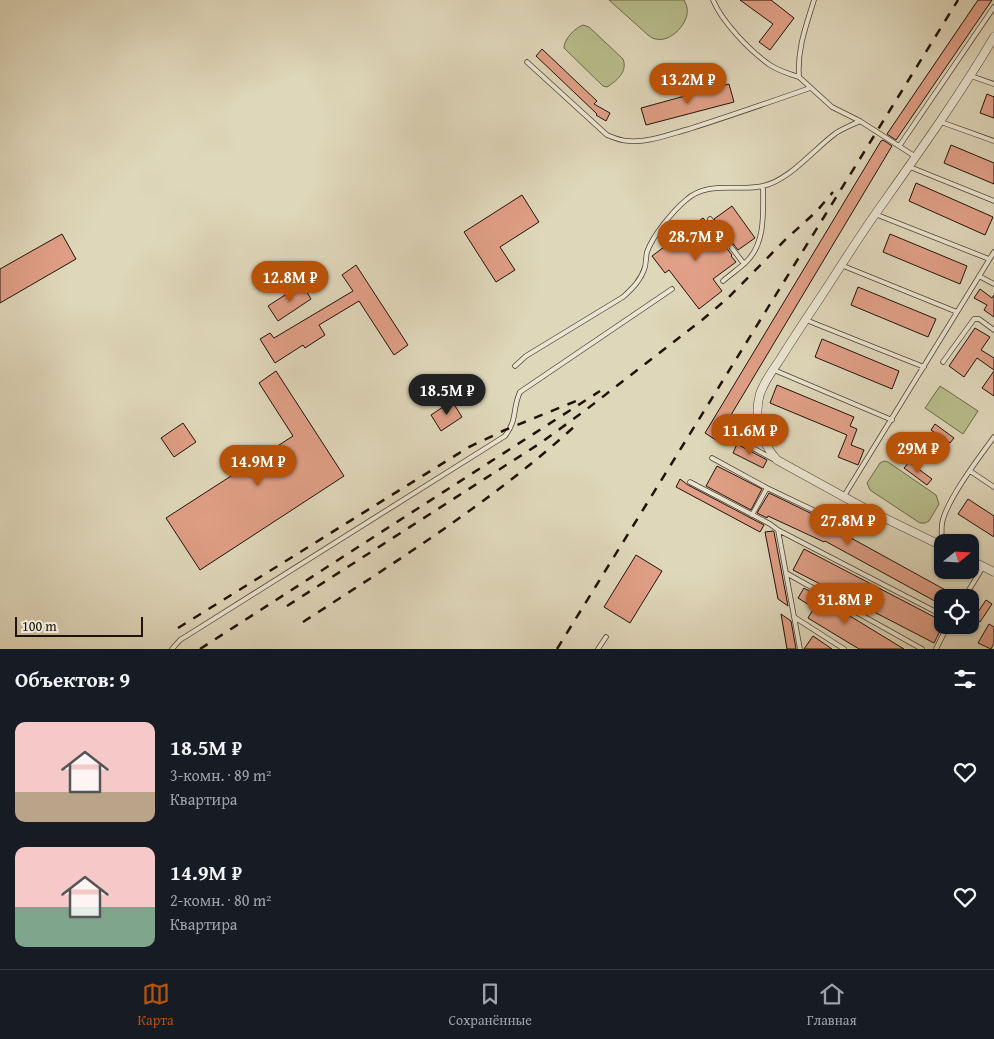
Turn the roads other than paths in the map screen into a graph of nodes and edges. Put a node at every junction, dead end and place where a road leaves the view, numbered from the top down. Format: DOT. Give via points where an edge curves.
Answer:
graph roads {
  1 [pos="713,0"];
  2 [pos="814,0"];
  3 [pos="994,7"];
  4 [pos="994,37"];
  5 [pos="527,62"];
  6 [pos="971,76"];
  7 [pos="799,77"];
  8 [pos="994,84"];
  9 [pos="810,88"];
  10 [pos="860,121"];
  11 [pos="941,122"];
  12 [pos="994,141"];
  13 [pos="900,145"];
  14 [pos="916,157"];
  15 [pos="910,167"];
  16 [pos="763,186"];
  17 [pos="994,201"];
  18 [pos="876,214"];
  19 [pos="710,219"];
  20 [pos="994,252"];
  21 [pos="989,259"];
  22 [pos="744,264"];
  23 [pos="841,265"];
  24 [pos="979,276"];
  25 [pos="723,281"];
  26 [pos="994,284"];
  27 [pos="672,289"];
  28 [pos="957,312"];
  29 [pos="805,320"];
  30 [pos="994,330"];
  31 [pos="943,362"];
  32 [pos="514,366"];
  33 [pos="924,368"];
  34 [pos="774,370"];
  35 [pos="892,420"];
  36 [pos="994,437"];
  37 [pos="751,447"];
  38 [pos="712,458"];
  39 [pos="776,460"];
  40 [pos="970,471"];
  41 [pos="690,482"];
  42 [pos="994,487"];
  43 [pos="768,488"];
  44 [pos="844,496"];
  45 [pos="866,509"];
  46 [pos="752,515"];
  47 [pos="778,530"];
  48 [pos="942,534"];
  49 [pos="934,541"];
  50 [pos="979,564"];
  51 [pos="983,566"];
  52 [pos="994,572"];
  53 [pos="786,573"];
  54 [pos="969,589"];
  55 [pos="934,611"];
  56 [pos="794,617"];
  57 [pos="944,634"];
  58 [pos="606,637"];
  59 [pos="172,649"];
  60 [pos="598,649"];
  61 [pos="800,649"];
  62 [pos="844,649"];
  63 [pos="922,649"];
  64 [pos="936,649"];
  1 -- 7 [label="lane" via="717,10 755,53 771,66"];
  2 -- 7 [label="lane" via="800,43"];
  3 -- 13 [label="lane"];
  4 -- 6 [label="street"];
  5 -- 9 [label="lane" via="606,135 630,141 673,134"];
  6 -- 8 [label="lane"];
  6 -- 11 [label="street"];
  7 -- 9 [label="lane"];
  9 -- 10 [label="lane" via="832,106"];
  10 -- 13 [label="lane"];
  10 -- 16 [label="lane" via="836,133 804,162"];
  11 -- 12 [label="lane"];
  11 -- 14 [label="street"];
  13 -- 14 [label="lane"];
  14 -- 15 [label="street"];
  15 -- 17 [label="lane"];
  15 -- 18 [label="street"];
  16 -- 22 [label="lane" via="758,247"];
  16 -- 32 [label="lane" via="716,188 700,191 688,198 656,236 635,286 623,297"];
  18 -- 21 [label="lane"];
  18 -- 23 [label="street"];
  19 -- 22 [label="lane"];
  20 -- 21 [label="lane"];
  21 -- 24 [label="lane"];
  22 -- 25 [label="lane"];
  23 -- 28 [label="lane"];
  23 -- 29 [label="street"];
  24 -- 26 [label="lane"];
  24 -- 28 [label="lane"];
  27 -- 59 [label="lane" via="520,392 515,402 512,427 505,436 180,640"];
  28 -- 33 [label="lane"];
  29 -- 33 [label="lane"];
  29 -- 34 [label="street"];
  30 -- 31 [label="lane" via="980,319 974,319"];
  33 -- 35 [label="lane"];
  34 -- 35 [label="lane"];
  34 -- 39 [label="street" via="760,393 758,427 767,450"];
  35 -- 44 [label="lane"];
  36 -- 40 [label="lane"];
  37 -- 39 [label="lane"];
  38 -- 43 [label="lane"];
  39 -- 44 [label="street"];
  40 -- 42 [label="lane"];
  40 -- 48 [label="lane" via="944,515"];
  41 -- 46 [label="lane"];
  43 -- 45 [label="lane" via="838,520"];
  43 -- 46 [label="lane"];
  44 -- 45 [label="street"];
  45 -- 49 [label="street"];
  46 -- 47 [label="lane"];
  47 -- 53 [label="lane"];
  47 -- 55 [label="lane"];
  50 -- 51 [label="street"];
  51 -- 52 [label="street"];
  51 -- 54 [label="lane"];
  53 -- 56 [label="lane"];
  53 -- 63 [label="lane"];
  56 -- 61 [label="lane"];
  56 -- 62 [label="lane"];
  57 -- 64 [label="lane"];
  58 -- 60 [label="lane"];
}
